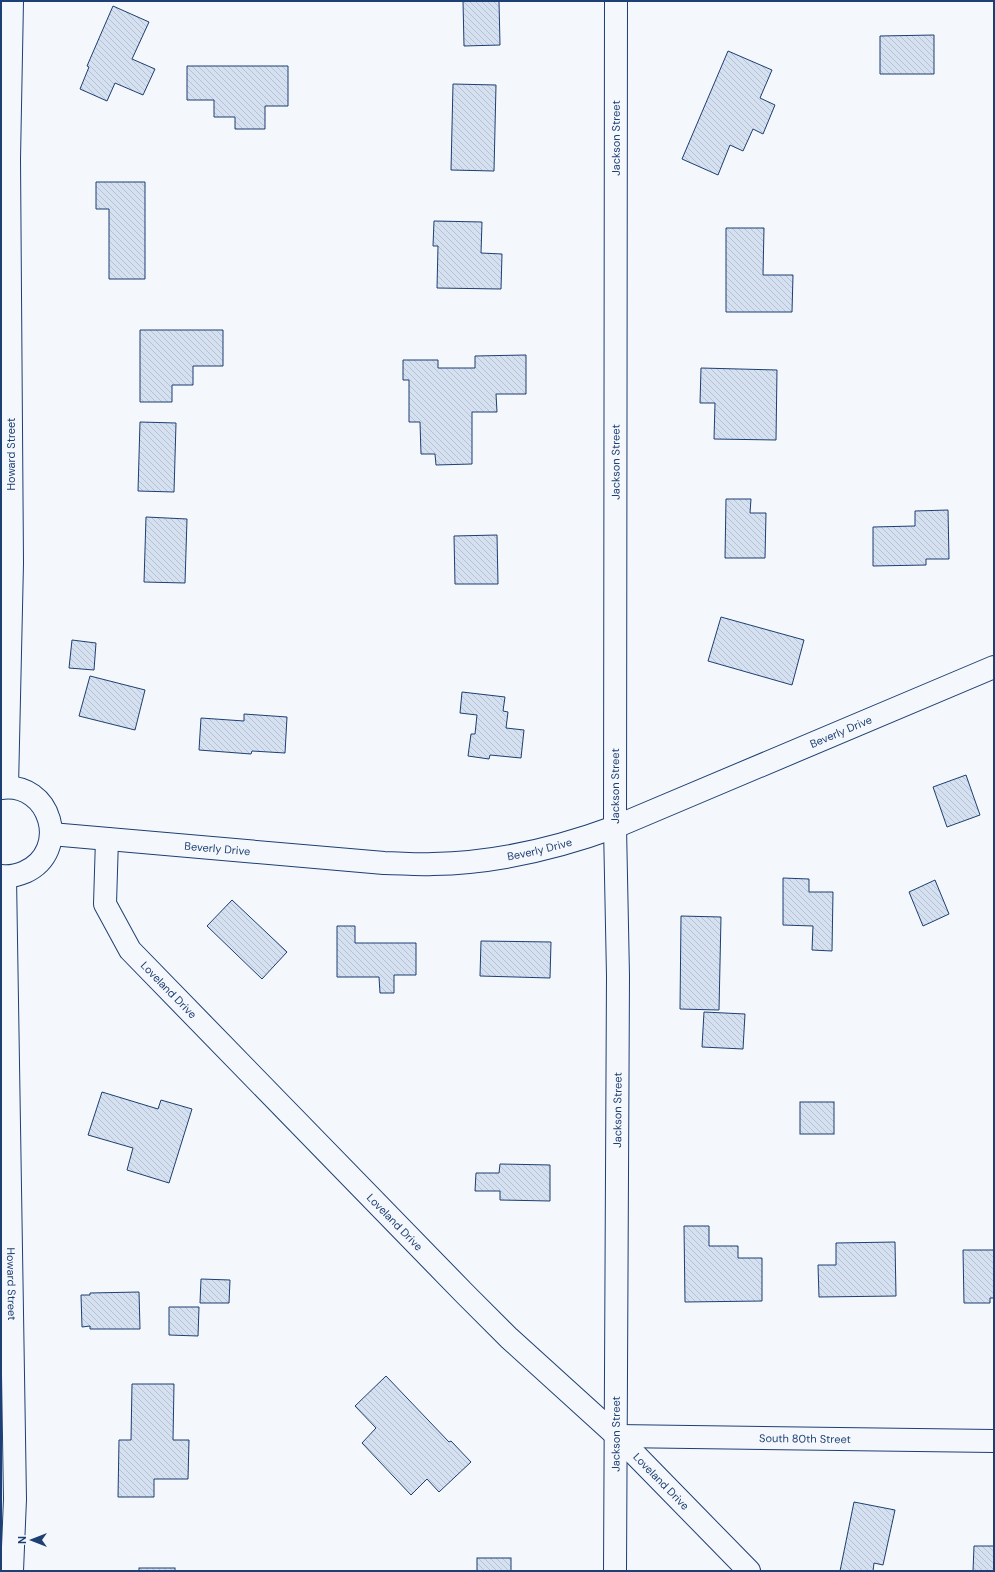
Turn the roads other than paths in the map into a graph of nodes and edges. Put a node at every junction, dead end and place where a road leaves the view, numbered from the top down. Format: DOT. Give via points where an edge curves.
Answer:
graph roads {
  1 [pos="12,1"];
  2 [pos="616,1"];
  3 [pos="994,667"];
  4 [pos="4,787"];
  5 [pos="615,827"];
  6 [pos="51,834"];
  7 [pos="107,839"];
  8 [pos="3,876"];
  9 [pos="617,1436"];
  10 [pos="994,1441"];
  11 [pos="12,1571"];
  12 [pos="615,1571"];
  13 [pos="749,1571"];
  1 -- 4 [label="street, Howard Street" via="9,159 12,563"];
  2 -- 5 [label="street, Jackson Street"];
  3 -- 5 [label="street, Beverly Drive"];
  4 -- 6 [label="street" via="21,789 34,796 44,807 50,820"];
  5 -- 7 [label="street, Beverly Drive" via="583,839 506,856 470,862 432,864 384,863"];
  5 -- 9 [label="street, Jackson Street" via="618,976"];
  6 -- 7 [label="street, Beverly Drive"];
  6 -- 8 [label="street" via="42,860 32,869 19,875"];
  7 -- 9 [label="street, Loveland Drive" via="105,904 130,950 470,1300"];
  8 -- 11 [label="street, Howard Street" via="15,1499"];
  9 -- 10 [label="street, South 80th Street"];
  9 -- 12 [label="street, Jackson Street"];
  9 -- 13 [label="street, Loveland Drive"];
}
